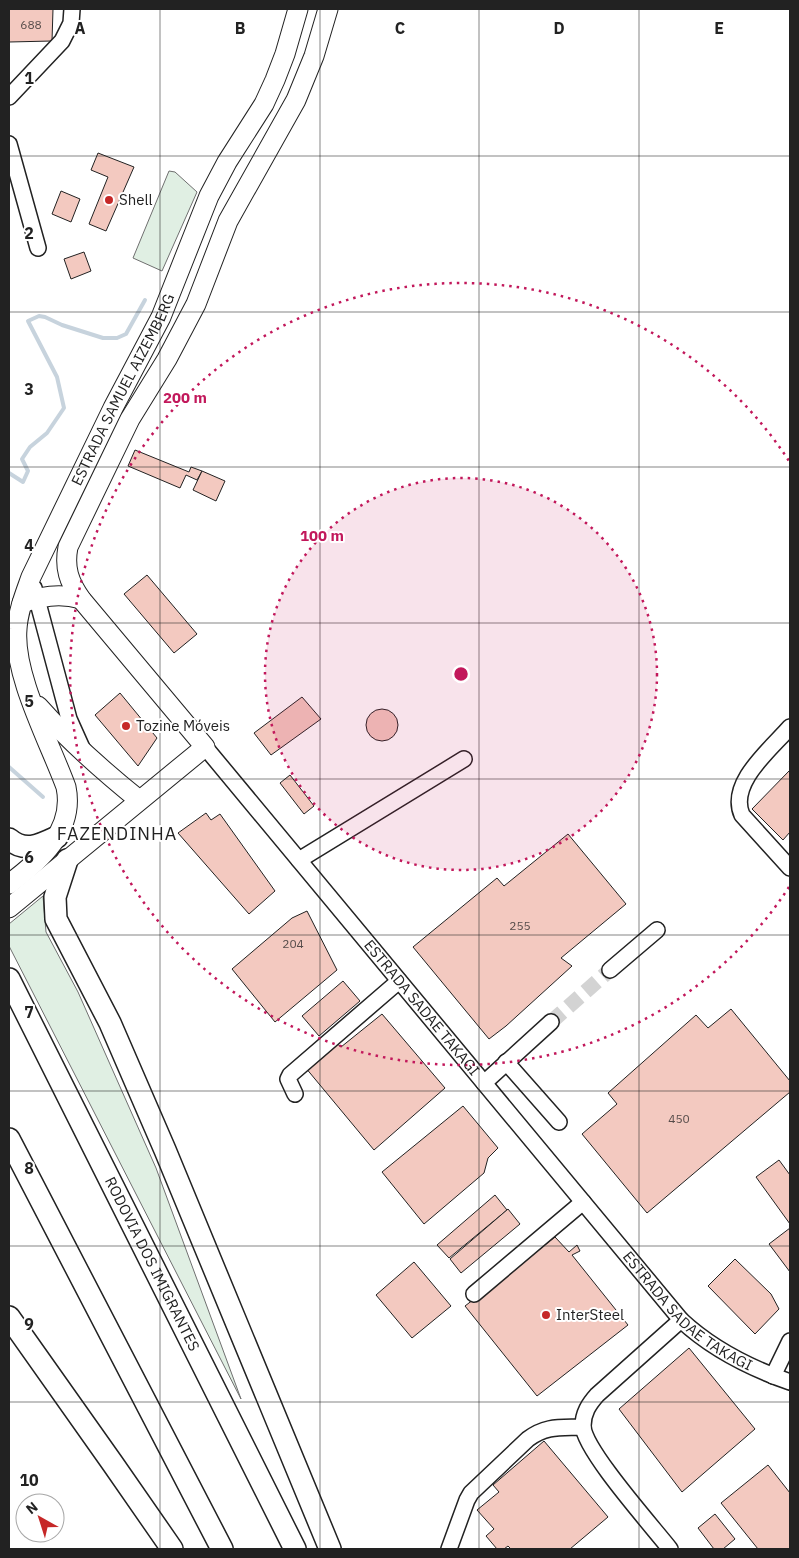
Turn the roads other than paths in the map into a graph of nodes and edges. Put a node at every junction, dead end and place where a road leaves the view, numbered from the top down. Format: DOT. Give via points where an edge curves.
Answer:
graph roads {
  1 [pos="72,9"];
  2 [pos="298,9"];
  3 [pos="328,9"];
  4 [pos="9,97"];
  5 [pos="9,144"];
  6 [pos="38,248"];
  7 [pos="81,599"];
  8 [pos="29,600"];
  9 [pos="30,698"];
  10 [pos="790,727"];
  11 [pos="205,747"];
  12 [pos="86,755"];
  13 [pos="464,759"];
  14 [pos="140,800"];
  15 [pos="57,837"];
  16 [pos="9,839"];
  17 [pos="67,860"];
  18 [pos="299,860"];
  19 [pos="790,868"];
  20 [pos="9,884"];
  21 [pos="9,908"];
  22 [pos="657,930"];
  23 [pos="610,970"];
  24 [pos="9,978"];
  25 [pos="399,981"];
  26 [pos="551,1022"];
  27 [pos="506,1062"];
  28 [pos="484,1083"];
  29 [pos="295,1094"];
  30 [pos="560,1122"];
  31 [pos="9,1139"];
  32 [pos="583,1202"];
  33 [pos="474,1294"];
  34 [pos="9,1317"];
  35 [pos="681,1320"];
  36 [pos="790,1341"];
  37 [pos="773,1376"];
  38 [pos="790,1382"];
  39 [pos="583,1427"];
  40 [pos="172,1549"];
  41 [pos="222,1549"];
  42 [pos="295,1549"];
  43 [pos="330,1549"];
  44 [pos="449,1549"];
  45 [pos="670,1549"];
  1 -- 4 [label="street" via="71,23 62,41"];
  2 -- 8 [label="main road, ESTRADA SAMUEL AIZEMBERG" via="272,88 212,189 161,317 31,577"];
  3 -- 7 [label="main road, ESTRADA SAMUEL AIZEMBERG" via="296,100 228,222 193,311 130,420 68,546 67,572"];
  5 -- 6 [label="street"];
  7 -- 8 [label="main road" via="66,596"];
  7 -- 11 [label="main road, ESTRADA SADAE TAKAGI"];
  8 -- 9 [label="main road, ESTRADA SAMUEL AIZEMBERG" via="17,629 17,648"];
  8 -- 12 [label="street" via="69,719"];
  9 -- 12 [label="main road"];
  9 -- 15 [label="main road, ESTRADA SAMUEL AIZEMBERG" via="68,798"];
  10 -- 19 [label="street" via="746,777 738,806 742,815"];
  11 -- 14 [label="main road"];
  11 -- 18 [label="street, ESTRADA SADAE TAKAGI"];
  12 -- 14 [label="main road"];
  13 -- 18 [label="street"];
  14 -- 17 [label="main road"];
  15 -- 16 [label="highway" via="26,848"];
  15 -- 20 [label="main road, ESTRADA SAMUEL AIZEMBERG" via="39,859"];
  17 -- 21 [label="main road"];
  17 -- 43 [label="highway" via="55,897 56,919 110,1023"];
  18 -- 25 [label="street, ESTRADA SADAE TAKAGI"];
  22 -- 23 [label="street"];
  24 -- 42 [label="highway, RODOVIA DOS IMIGRANTES"];
  25 -- 28 [label="street, ESTRADA SADAE TAKAGI"];
  25 -- 29 [label="street" via="290,1075 288,1079"];
  26 -- 27 [label="street"];
  27 -- 28 [label="street"];
  27 -- 30 [label="street"];
  28 -- 32 [label="street, ESTRADA SADAE TAKAGI"];
  31 -- 41 [label="highway"];
  32 -- 33 [label="street"];
  32 -- 35 [label="street, ESTRADA SADAE TAKAGI"];
  34 -- 40 [label="highway"];
  35 -- 37 [label="street, ESTRADA SADAE TAKAGI" via="712,1346"];
  35 -- 39 [label="street" via="588,1404"];
  36 -- 37 [label="street"];
  37 -- 38 [label="street, ESTRADA SADAE TAKAGI"];
  39 -- 44 [label="street" via="548,1428 528,1439 466,1500"];
  39 -- 45 [label="street" via="598,1459"];
}
